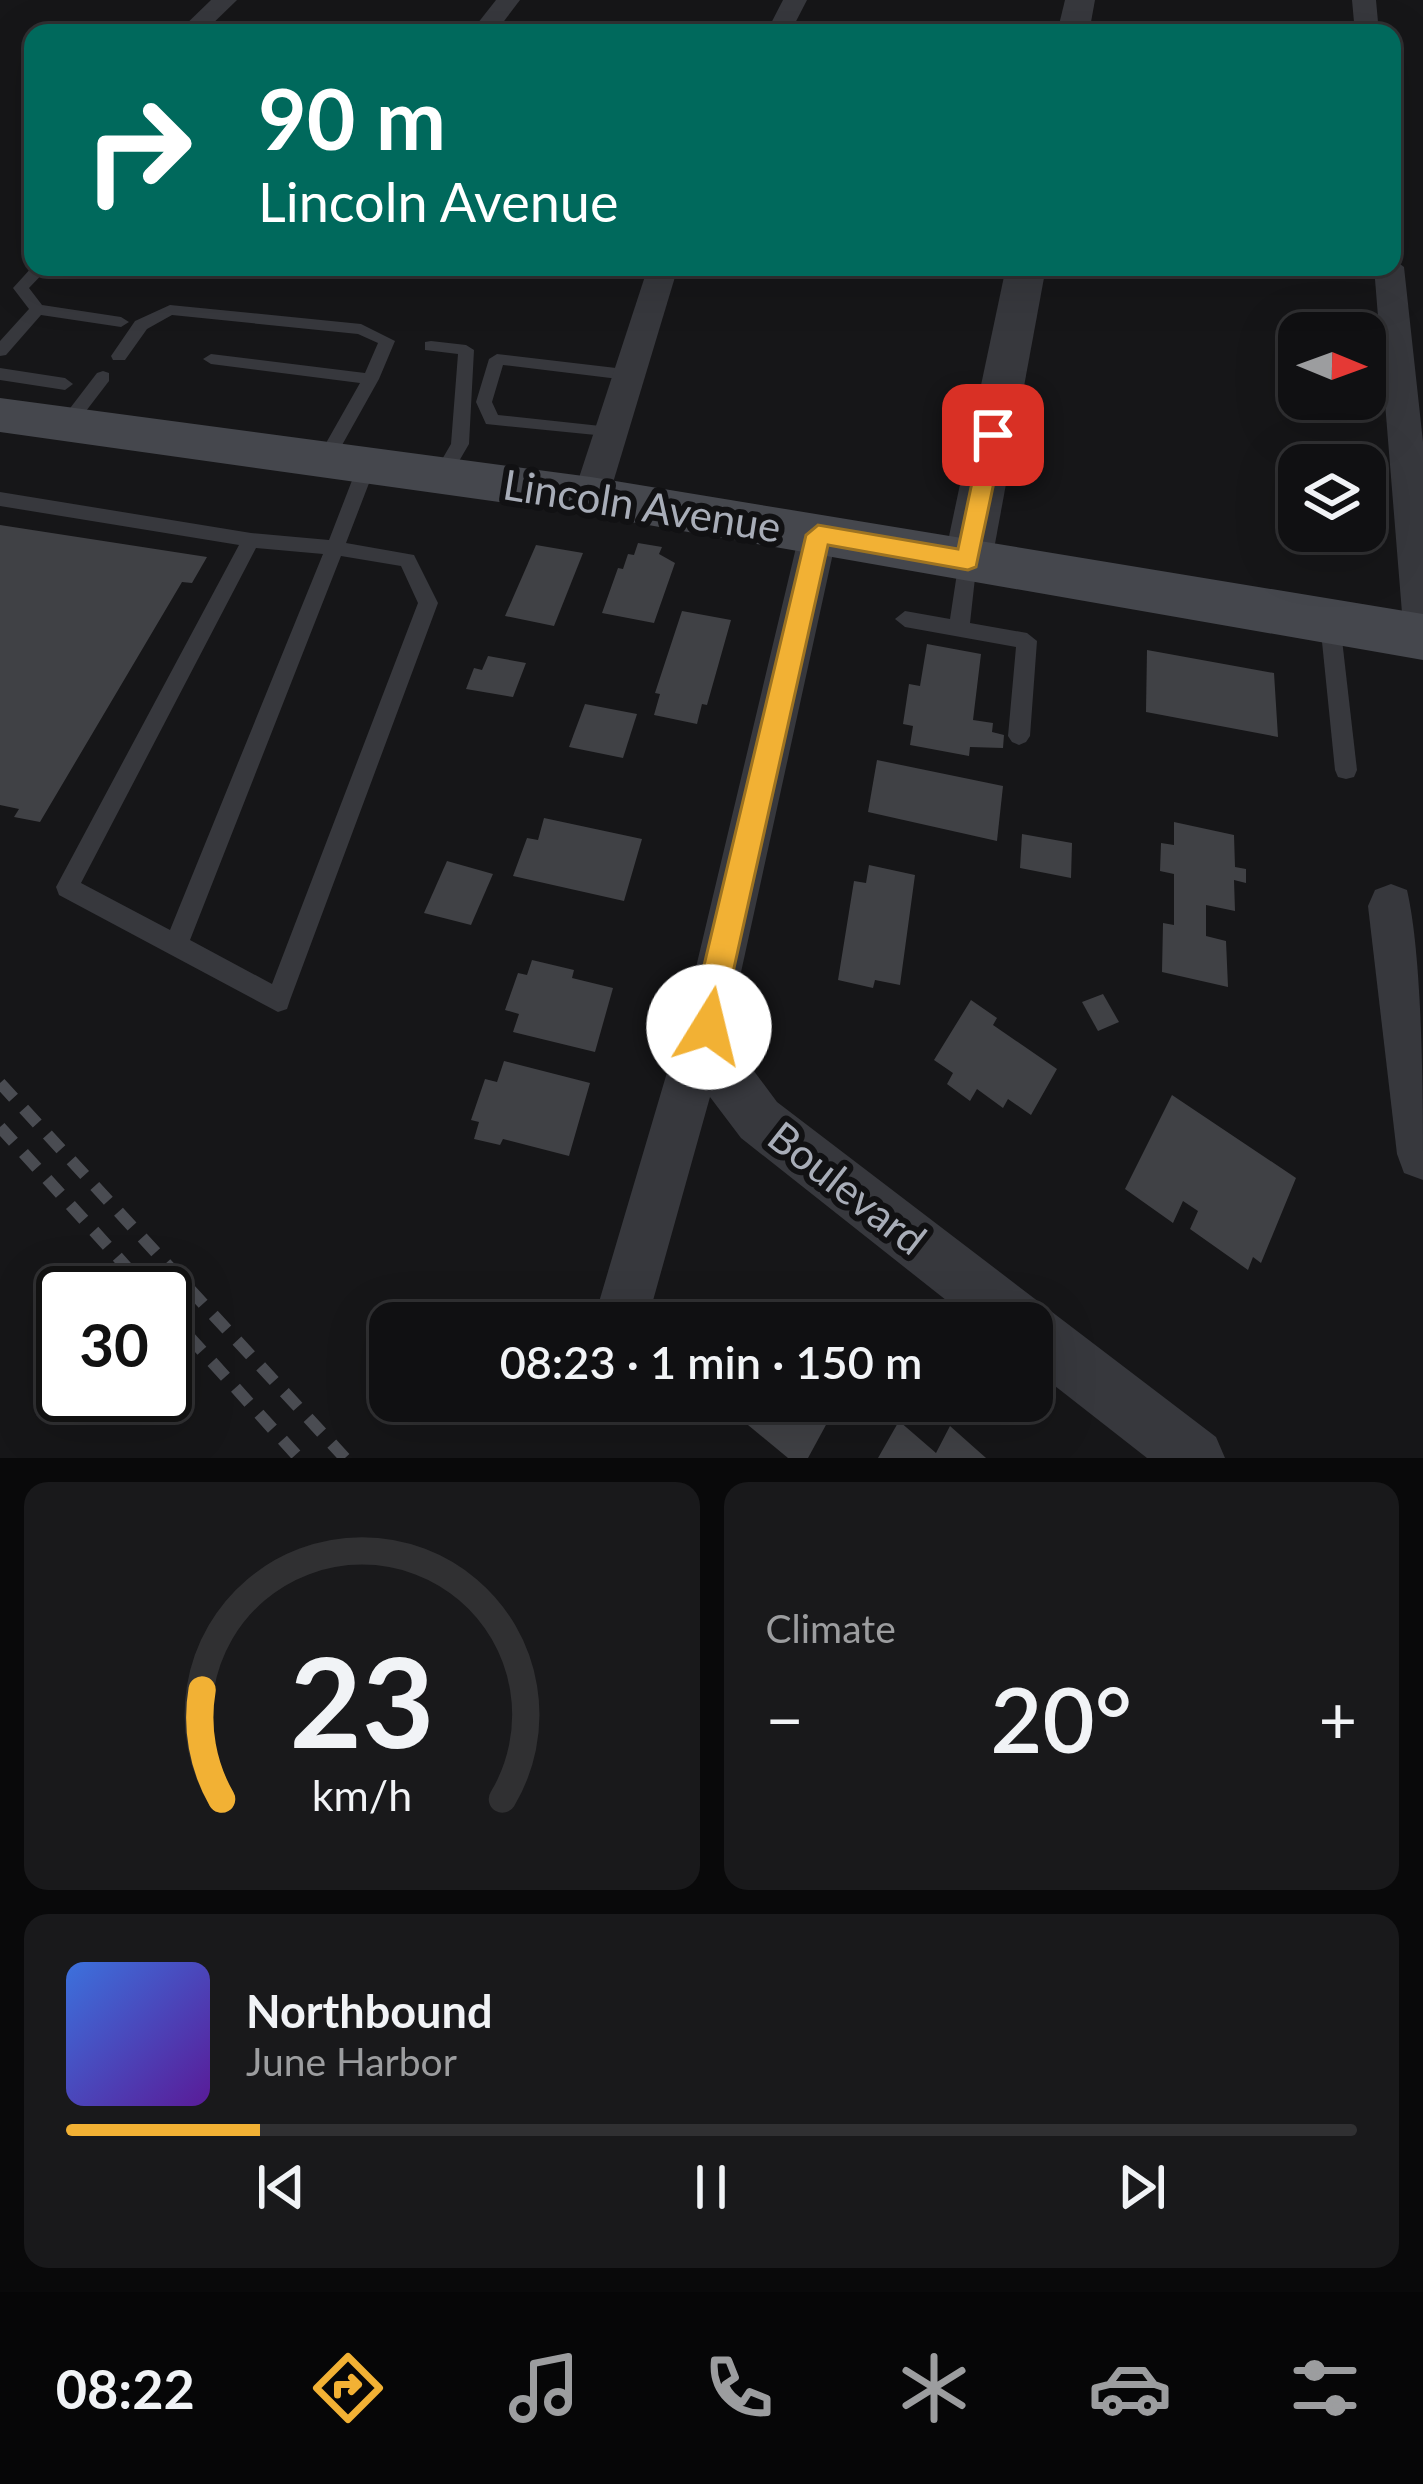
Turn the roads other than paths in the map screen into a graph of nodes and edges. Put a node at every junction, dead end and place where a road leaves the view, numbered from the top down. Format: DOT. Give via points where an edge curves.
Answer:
graph roads {
  1 [pos="225,0"];
  2 [pos="508,0"];
  3 [pos="199,24"];
  4 [pos="489,24"];
  5 [pos="32,276"];
  6 [pos="660,276"];
  7 [pos="1024,276"];
  8 [pos="1390,276"];
  9 [pos="37,309"];
  10 [pos="122,322"];
  11 [pos="431,346"];
  12 [pos="0,351"];
  13 [pos="118,356"];
  14 [pos="211,358"];
  15 [pos="0,374"];
  16 [pos="627,374"];
  17 [pos="104,377"];
  18 [pos="371,379"];
  19 [pos="66,404"];
  20 [pos="0,415"];
  21 [pos="610,434"];
  22 [pos="346,462"];
  23 [pos="442,475"];
  24 [pos="591,496"];
  25 [pos="0,499"];
  26 [pos="818,535"];
  27 [pos="251,540"];
  28 [pos="335,548"];
  29 [pos="968,560"];
  30 [pos="905,620"];
  31 [pos="1330,622"];
  32 [pos="1423,625"];
  33 [pos="959,629"];
  34 [pos="1423,638"];
  35 [pos="1019,736"];
  36 [pos="1346,770"];
  37 [pos="1391,906"];
  38 [pos="176,945"];
  39 [pos="712,995"];
  40 [pos="1423,1154"];
  41 [pos="627,1301"];
  42 [pos="994,1302"];
  43 [pos="1053,1348"];
  44 [pos="1195,1458"];
  1 -- 3 [label="street"];
  2 -- 4 [label="street"];
  5 -- 9 [label="lane" via="21,288"];
  6 -- 16 [label="street"];
  7 -- 29 [label="street"];
  8 -- 32 [label="street"];
  9 -- 10 [label="lane"];
  9 -- 12 [label="lane"];
  11 -- 23 [label="lane" via="466,350 460,444"];
  13 -- 18 [label="lane" via="141,325 170,310 362,329 387,341"];
  14 -- 18 [label="lane"];
  15 -- 19 [label="lane"];
  16 -- 21 [label="street"];
  16 -- 21 [label="lane" via="497,359 484,402 493,420"];
  17 -- 19 [label="lane"];
  18 -- 22 [label="lane"];
  19 -- 20 [label="main road, Lincoln Avenue"];
  19 -- 22 [label="main road, Lincoln Avenue"];
  21 -- 24 [label="street"];
  22 -- 23 [label="main road, Lincoln Avenue"];
  22 -- 28 [label="lane"];
  23 -- 24 [label="main road, Lincoln Avenue"];
  24 -- 26 [label="main road, Lincoln Avenue"];
  25 -- 27 [label="lane"];
  26 -- 29 [label="main road, Lincoln Avenue"];
  26 -- 39 [label="street, Boulevard"];
  27 -- 28 [label="lane"];
  27 -- 38 [label="lane" via="67,887"];
  28 -- 38 [label="lane"];
  28 -- 38 [label="lane" via="407,560 428,603 278,1000"];
  29 -- 31 [label="main road, Lincoln Avenue"];
  29 -- 33 [label="lane"];
  30 -- 33 [label="lane"];
  31 -- 34 [label="main road, Lincoln Avenue"];
  31 -- 36 [label="lane"];
  33 -- 35 [label="lane" via="1027,641"];
  37 -- 40 [label="street"];
  39 -- 41 [label="street"];
  39 -- 42 [label="street, Boulevard" via="709,1027 732,1093"];
  43 -- 44 [label="street"];
}
